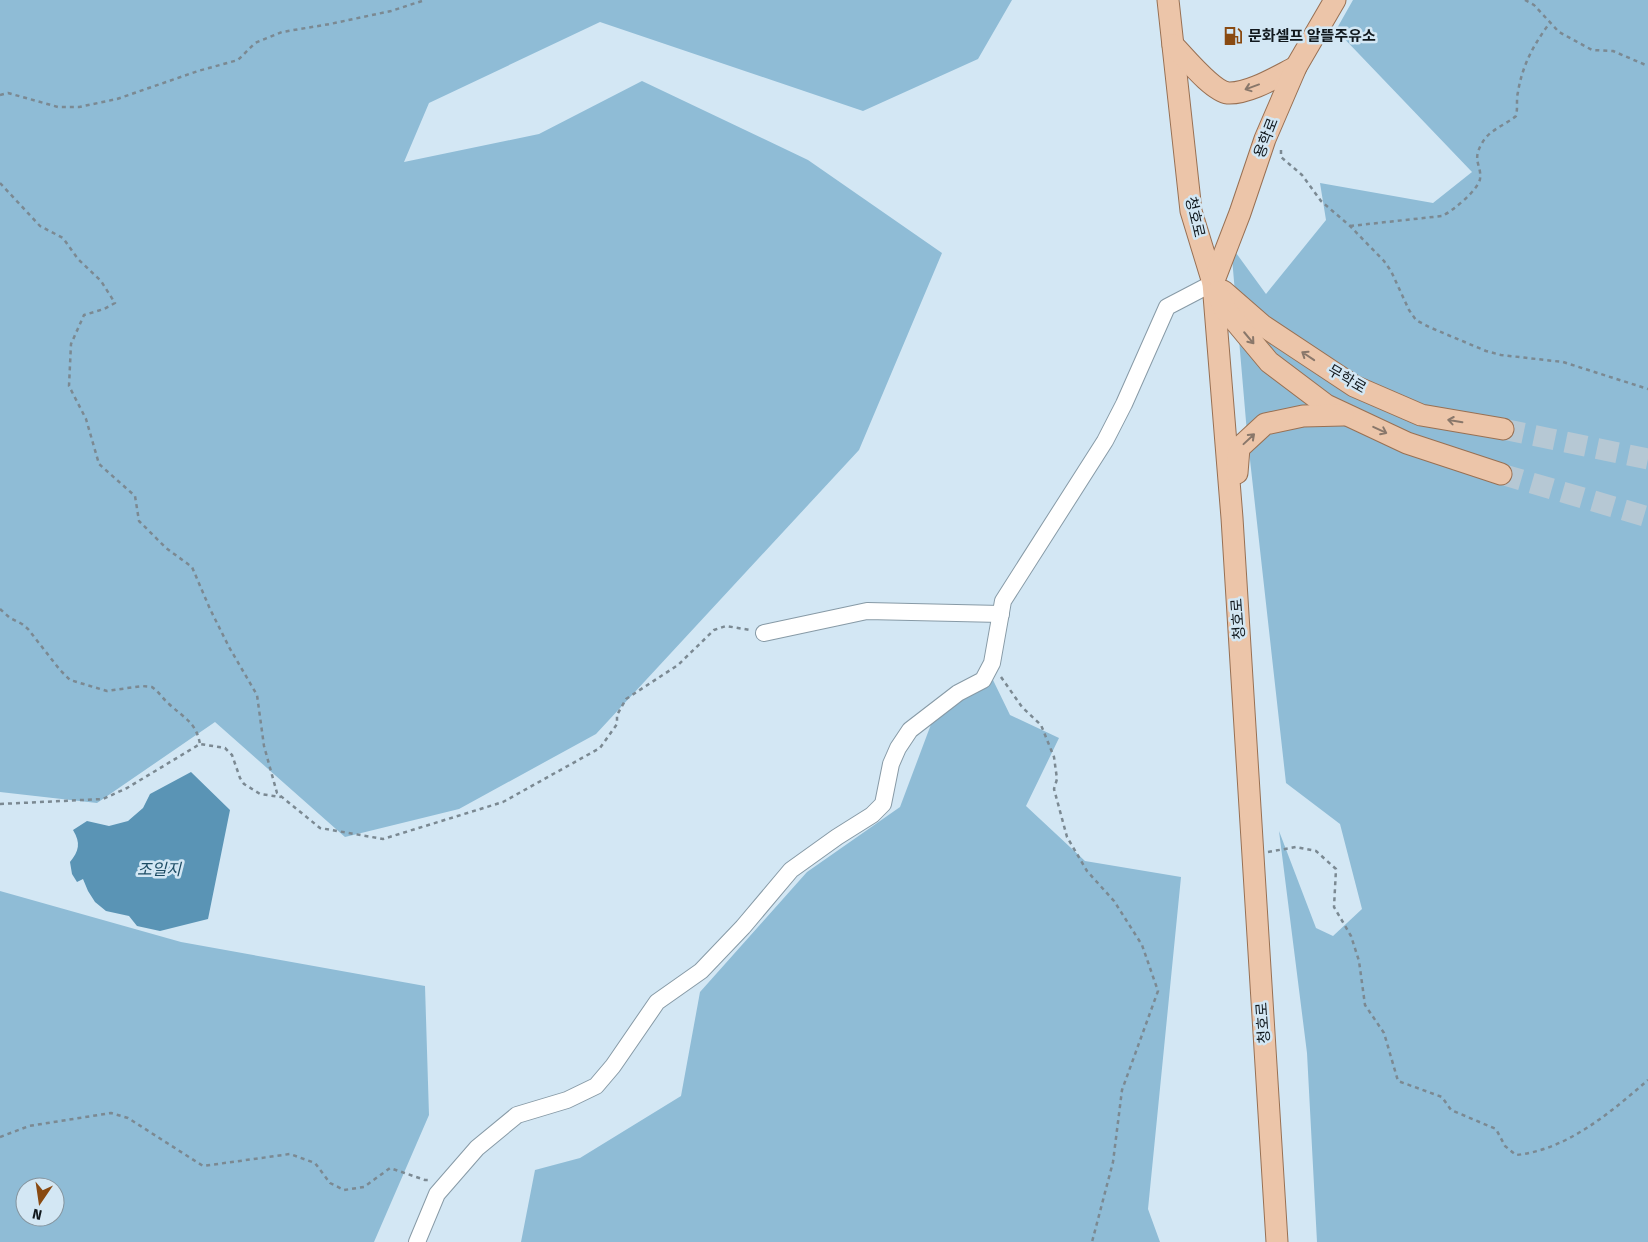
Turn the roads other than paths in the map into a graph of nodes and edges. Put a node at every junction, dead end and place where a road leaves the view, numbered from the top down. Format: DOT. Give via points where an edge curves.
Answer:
graph roads {
  1 [pos="1168,0"];
  2 [pos="1335,0"];
  3 [pos="1173,45"];
  4 [pos="1296,67"];
  5 [pos="1213,283"];
  6 [pos="1346,415"];
  7 [pos="1503,429"];
  8 [pos="1501,474"];
  9 [pos="1232,518"];
  10 [pos="1001,614"];
  11 [pos="764,633"];
  12 [pos="417,1242"];
  13 [pos="1277,1242"];
  1 -- 3 [label="main road, 청호로"];
  2 -- 4 [label="main road, 용학로"];
  4 -- 3 [label="main road, one-way" via="1249,90 1227,93 1207,82"];
  3 -- 5 [label="main road, 청호로" via="1191,211"];
  4 -- 5 [label="main road, 용학로" via="1264,139"];
  5 -- 6 [label="main road, one-way" via="1224,308 1269,362 1326,406"];
  7 -- 5 [label="main road, 무학로, one-way" via="1421,415 1354,386 1262,325"];
  5 -- 9 [label="main road, 청호로"];
  5 -- 10 [label="lane" via="1167,307 1105,441 1003,601"];
  6 -- 8 [label="main road, one-way" via="1407,443"];
  9 -- 6 [label="main road, one-way" via="1239,448 1265,424 1302,416"];
  9 -- 13 [label="main road, 청호로"];
  10 -- 11 [label="lane" via="867,611"];
  10 -- 12 [label="lane" via="992,663 983,680 958,693 910,730 891,764 882,804 872,815 791,870 701,971 657,1002 596,1086 567,1100 517,1115 477,1148 437,1194"];
}
